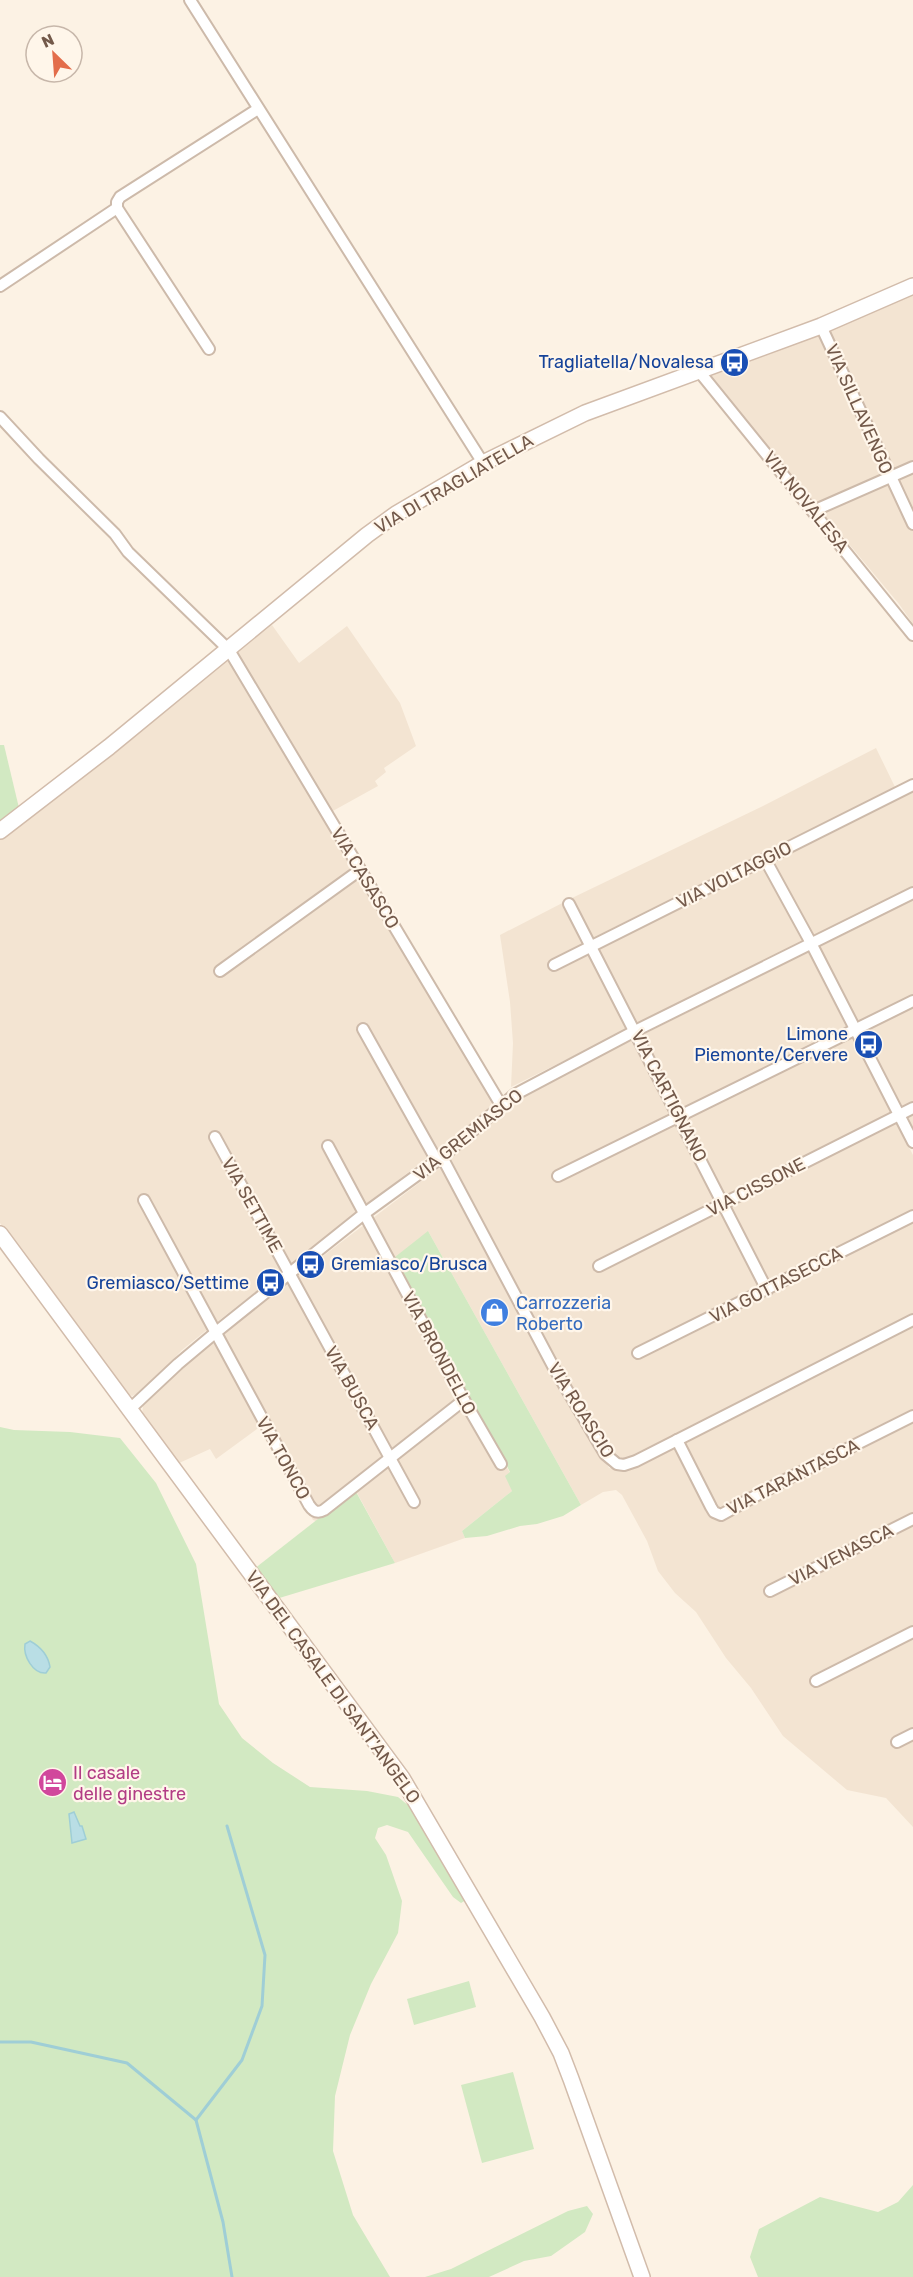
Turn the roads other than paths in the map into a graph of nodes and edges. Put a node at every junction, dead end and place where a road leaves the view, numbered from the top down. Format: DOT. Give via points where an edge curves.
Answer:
graph roads {
  1 [pos="190,0"];
  2 [pos="258,109"];
  3 [pos="117,208"];
  4 [pos="0,286"];
  5 [pos="913,286"];
  6 [pos="821,326"];
  7 [pos="208,350"];
  8 [pos="698,370"];
  9 [pos="0,417"];
  10 [pos="483,463"];
  11 [pos="913,467"];
  12 [pos="890,477"];
  13 [pos="813,512"];
  14 [pos="913,524"];
  15 [pos="913,635"];
  16 [pos="229,650"];
  17 [pos="913,785"];
  18 [pos="0,831"];
  19 [pos="765,859"];
  20 [pos="360,870"];
  21 [pos="913,893"];
  22 [pos="569,903"];
  23 [pos="811,943"];
  24 [pos="591,946"];
  25 [pos="554,965"];
  26 [pos="220,972"];
  27 [pos="913,1001"];
  28 [pos="363,1029"];
  29 [pos="856,1030"];
  30 [pos="635,1031"];
  31 [pos="501,1105"];
  32 [pos="913,1108"];
  33 [pos="900,1115"];
  34 [pos="680,1117"];
  35 [pos="214,1137"];
  36 [pos="913,1142"];
  37 [pos="328,1146"];
  38 [pos="439,1159"];
  39 [pos="558,1176"];
  40 [pos="144,1200"];
  41 [pos="723,1203"];
  42 [pos="365,1214"];
  43 [pos="913,1216"];
  44 [pos="0,1234"];
  45 [pos="599,1266"];
  46 [pos="290,1274"];
  47 [pos="767,1290"];
  48 [pos="913,1320"];
  49 [pos="215,1333"];
  50 [pos="638,1353"];
  51 [pos="464,1400"];
  52 [pos="130,1409"];
  53 [pos="913,1416"];
  54 [pos="677,1440"];
  55 [pos="391,1458"];
  56 [pos="501,1464"];
  57 [pos="414,1502"];
  58 [pos="913,1519"];
  59 [pos="770,1591"];
  60 [pos="913,1632"];
  61 [pos="816,1681"];
  62 [pos="913,1734"];
  63 [pos="897,1742"];
  64 [pos="642,2277"];
  1 -- 2 [label="street"];
  2 -- 3 [label="street" via="120,197"];
  2 -- 10 [label="street"];
  3 -- 4 [label="street"];
  3 -- 7 [label="street"];
  5 -- 6 [label="main road, VIA DI TRAGLIATELLA"];
  6 -- 8 [label="main road, VIA DI TRAGLIATELLA"];
  6 -- 12 [label="street, VIA SILLAVENGO"];
  8 -- 10 [label="main road, VIA DI TRAGLIATELLA" via="585,413"];
  8 -- 13 [label="street, VIA NOVALESA"];
  9 -- 16 [label="street, VIA CASASCO" via="116,534 128,552"];
  10 -- 16 [label="main road, VIA DI TRAGLIATELLA" via="376,528"];
  11 -- 12 [label="street"];
  12 -- 13 [label="street"];
  12 -- 14 [label="street, VIA SILLAVENGO"];
  13 -- 15 [label="street, VIA NOVALESA"];
  16 -- 18 [label="main road, VIA DI TRAGLIATELLA"];
  16 -- 20 [label="street, VIA CASASCO"];
  17 -- 19 [label="street, VIA VOLTAGGIO"];
  19 -- 23 [label="street"];
  19 -- 24 [label="street, VIA VOLTAGGIO"];
  20 -- 26 [label="street"];
  20 -- 31 [label="street, VIA CASASCO"];
  21 -- 23 [label="street, VIA GREMIASCO"];
  22 -- 24 [label="street, VIA CARTIGNANO"];
  23 -- 29 [label="street"];
  23 -- 30 [label="street, VIA GREMIASCO"];
  24 -- 25 [label="street, VIA VOLTAGGIO"];
  24 -- 30 [label="street, VIA CARTIGNANO"];
  27 -- 29 [label="street"];
  28 -- 38 [label="street, VIA ROASCIO"];
  29 -- 33 [label="street"];
  29 -- 34 [label="street"];
  30 -- 31 [label="street, VIA GREMIASCO" via="520,1091"];
  30 -- 34 [label="street, VIA CARTIGNANO"];
  31 -- 38 [label="street, VIA GREMIASCO"];
  32 -- 33 [label="street, VIA CISSONE"];
  33 -- 36 [label="street"];
  33 -- 41 [label="street, VIA CISSONE"];
  34 -- 39 [label="street"];
  34 -- 41 [label="street, VIA CARTIGNANO"];
  35 -- 46 [label="street, VIA SETTIME"];
  37 -- 42 [label="street, VIA BRONDELLO"];
  38 -- 42 [label="street, VIA GREMIASCO"];
  38 -- 54 [label="street, VIA ROASCIO" via="607,1457 617,1464 628,1464"];
  40 -- 49 [label="street"];
  41 -- 45 [label="street, VIA CISSONE"];
  41 -- 47 [label="street, VIA CARTIGNANO"];
  42 -- 46 [label="street, VIA GREMIASCO"];
  42 -- 51 [label="street, VIA BRONDELLO"];
  43 -- 47 [label="street, VIA GOTTASECCA"];
  44 -- 52 [label="main road, VIA DEL CASALE DI SANT'ANGELO"];
  46 -- 49 [label="street, VIA GREMIASCO"];
  46 -- 55 [label="street, VIA BUSCA"];
  47 -- 50 [label="street, VIA GOTTASECCA"];
  48 -- 54 [label="street, VIA ROASCIO"];
  49 -- 52 [label="street, VIA GREMIASCO"];
  49 -- 55 [label="street, VIA TONCO" via="314,1511 324,1510"];
  51 -- 55 [label="street, VIA TONCO"];
  51 -- 56 [label="street, VIA BRONDELLO"];
  52 -- 64 [label="main road, VIA DEL CASALE DI SANT'ANGELO" via="410,1790 561,2054"];
  53 -- 54 [label="street, VIA TARANTASCA" via="721,1515 711,1508"];
  55 -- 57 [label="street, VIA BUSCA"];
  58 -- 59 [label="street, VIA VENASCA"];
  60 -- 61 [label="street"];
  62 -- 63 [label="street"];
}
